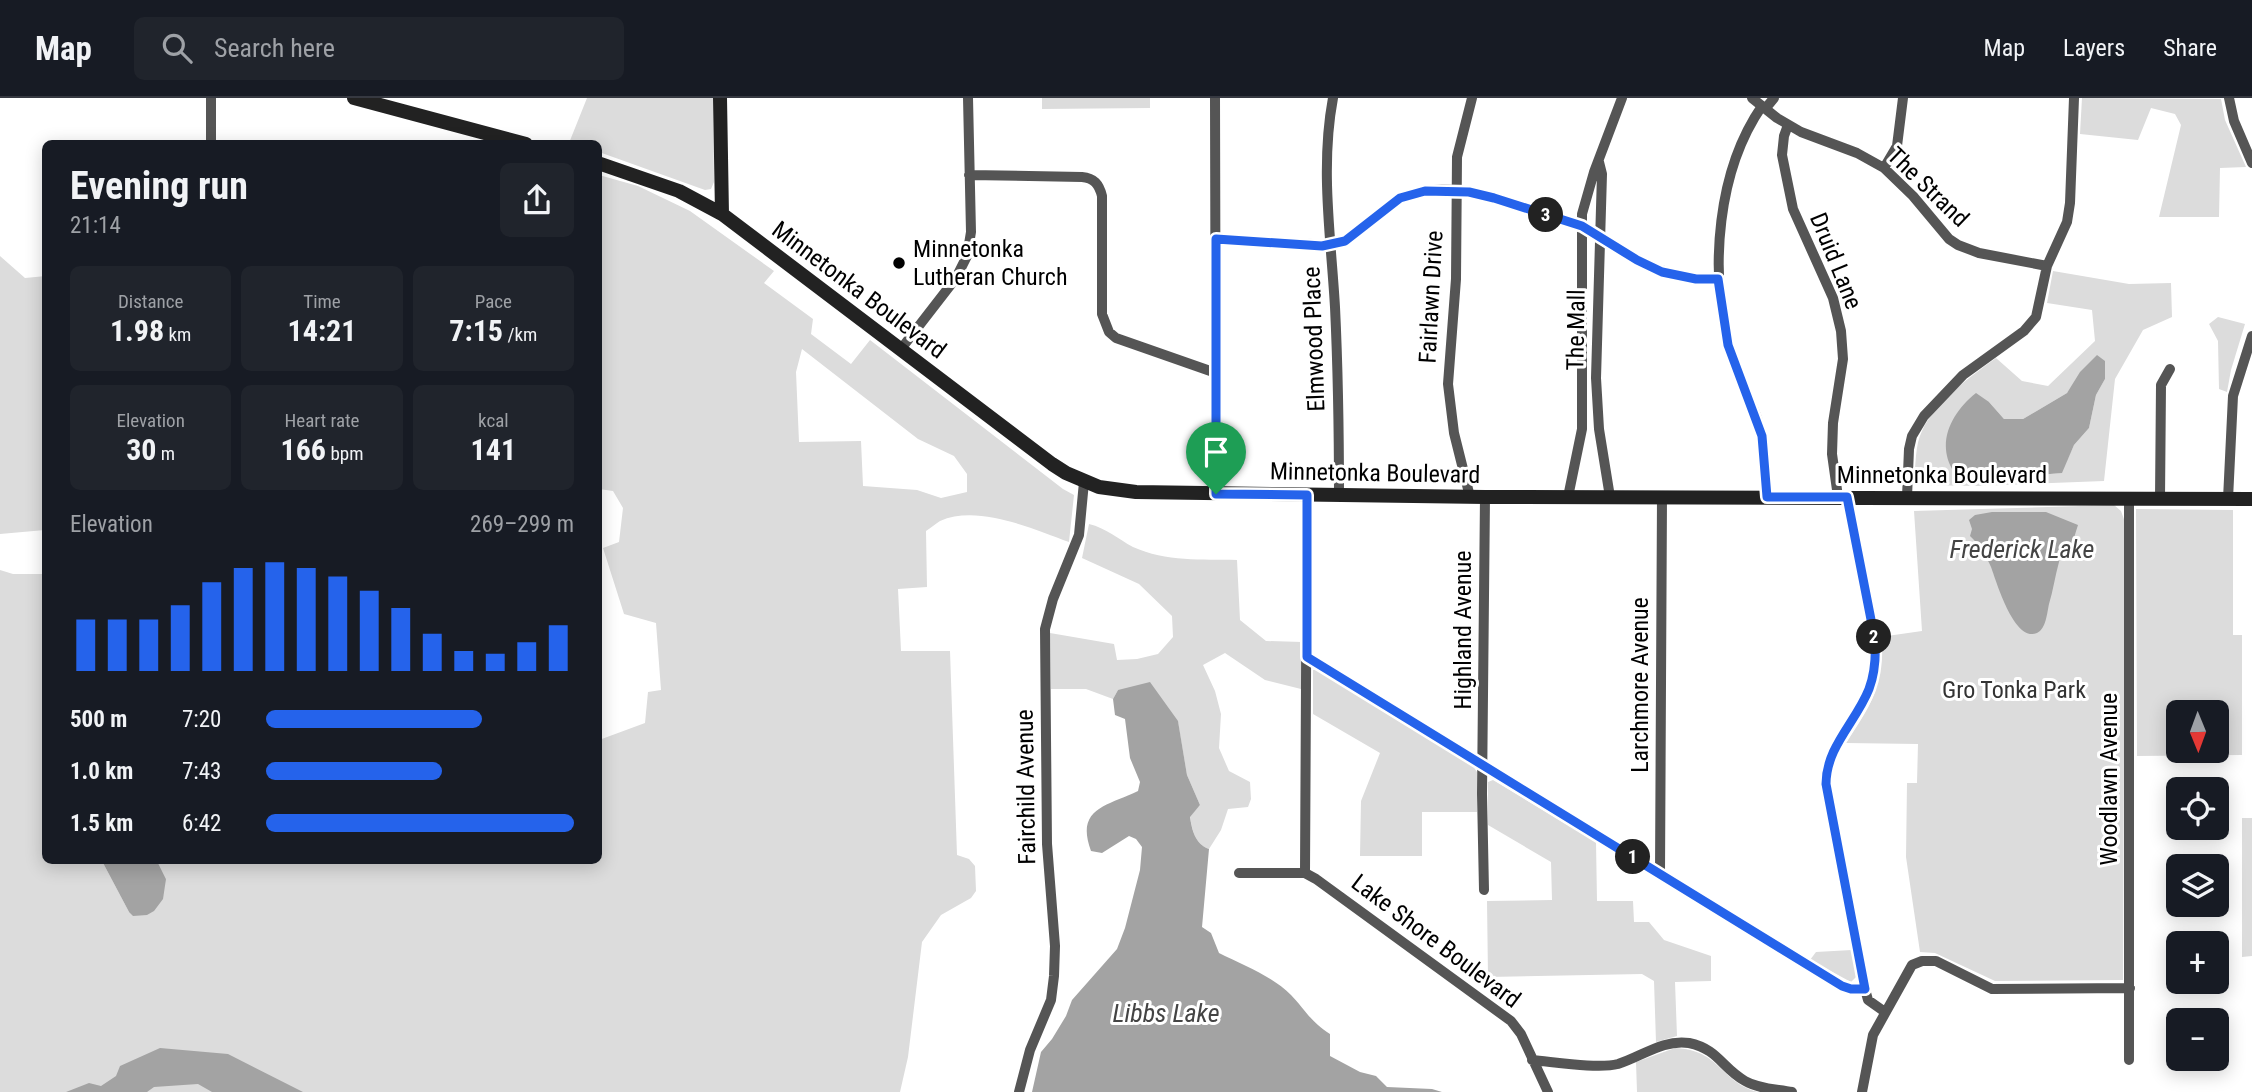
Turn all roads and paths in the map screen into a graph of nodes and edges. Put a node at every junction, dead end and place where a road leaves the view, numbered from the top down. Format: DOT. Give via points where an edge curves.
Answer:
graph roads {
  1 [pos="211,98"];
  2 [pos="354,98"];
  3 [pos="720,98"];
  4 [pos="968,98"];
  5 [pos="1215,98"];
  6 [pos="1333,98"];
  7 [pos="1472,98"];
  8 [pos="1622,98"];
  9 [pos="1752,98"];
  10 [pos="1774,98"];
  11 [pos="1903,98"];
  12 [pos="2074,98"];
  13 [pos="2230,98"];
  14 [pos="1764,108"];
  15 [pos="1788,125"];
  16 [pos="490,139"];
  17 [pos="211,140"];
  18 [pos="1599,162"];
  19 [pos="2252,163"];
  20 [pos="602,164"];
  21 [pos="1884,169"];
  22 [pos="969,175"];
  23 [pos="1457,191"];
  24 [pos="722,214"];
  25 [pos="1582,226"];
  26 [pos="1599,236"];
  27 [pos="1216,239"];
  28 [pos="1331,244"];
  29 [pos="2047,266"];
  30 [pos="1718,279"];
  31 [pos="2252,336"];
  32 [pos="901,349"];
  33 [pos="2170,369"];
  34 [pos="1216,373"];
  35 [pos="1084,482"];
  36 [pos="1216,494"];
  37 [pos="1307,495"];
  38 [pos="1339,496"];
  39 [pos="1477,497"];
  40 [pos="1568,497"];
  41 [pos="1610,497"];
  42 [pos="1662,497"];
  43 [pos="1767,497"];
  44 [pos="1842,497"];
  45 [pos="1907,497"];
  46 [pos="2129,498"];
  47 [pos="2160,498"];
  48 [pos="2228,499"];
  49 [pos="2252,499"];
  50 [pos="1307,657"];
  51 [pos="1483,766"];
  52 [pos="1239,873"];
  53 [pos="1306,873"];
  54 [pos="1660,873"];
  55 [pos="1484,890"];
  56 [pos="2130,988"];
  57 [pos="1865,989"];
  58 [pos="1885,1012"];
  59 [pos="1532,1060"];
  60 [pos="2129,1060"];
  61 [pos="1019,1092"];
  62 [pos="1548,1092"];
  63 [pos="1792,1092"];
  64 [pos="1862,1092"];
  1 -- 17 [label="street"];
  2 -- 16 [label="main road"];
  3 -- 24 [label="main road"];
  4 -- 22 [label="street"];
  5 -- 27 [label="street"];
  6 -- 28 [label="street, Elmwood Place" via="1327,145"];
  7 -- 23 [label="street, Fairlawn Drive" via="1457,157"];
  8 -- 18 [label="street, The Mall"];
  9 -- 14 [label="street, The Strand"];
  10 -- 14 [label="street"];
  11 -- 21 [label="street" via="1897,146"];
  12 -- 29 [label="street" via="2067,222"];
  13 -- 19 [label="street" via="2234,121"];
  14 -- 15 [label="street, The Strand"];
  14 -- 30 [label="street" via="1744,139 1729,182 1720,227"];
  15 -- 21 [label="street, The Strand"];
  15 -- 44 [label="street, Druid Lane" via="1782,155 1793,209 1833,298 1841,331 1843,359 1832,454"];
  18 -- 25 [label="street, The Mall"];
  18 -- 26 [label="street, The Mall"];
  20 -- 24 [label="main road, Minnetonka Boulevard" via="679,191"];
  21 -- 29 [label="street, The Strand" via="1958,245"];
  22 -- 32 [label="street" via="967,256 956,278"];
  22 -- 34 [label="street" via="1089,177 1096,182 1102,196 1102,314 1109,332 1124,342"];
  23 -- 25 [label="street"];
  23 -- 28 [label="street" via="1425,191 1400,198 1353,236"];
  23 -- 39 [label="street, Fairlawn Drive" via="1448,384 1454,433"];
  24 -- 32 [label="main road, Minnetonka Boulevard"];
  25 -- 26 [label="street"];
  25 -- 40 [label="street, The Mall" via="1582,429"];
  26 -- 30 [label="street" via="1662,272"];
  26 -- 41 [label="street, The Mall" via="1596,378"];
  27 -- 28 [label="street"];
  27 -- 34 [label="street"];
  28 -- 38 [label="street, Elmwood Place"];
  29 -- 45 [label="street" via="2031,324 1963,375 1918,425 1909,449"];
  30 -- 43 [label="street" via="1728,345 1762,436"];
  31 -- 48 [label="street" via="2233,396"];
  32 -- 35 [label="main road, Minnetonka Boulevard" via="1052,464"];
  33 -- 47 [label="street" via="2161,385"];
  34 -- 36 [label="street"];
  35 -- 36 [label="main road, Minnetonka Boulevard" via="1126,491"];
  35 -- 61 [label="street, Fairchild Avenue" via="1079,535 1045,629 1047,844 1054,976 1051,1000"];
  36 -- 37 [label="main road, Minnetonka Boulevard"];
  37 -- 38 [label="main road, Minnetonka Boulevard"];
  37 -- 50 [label="street"];
  38 -- 39 [label="main road, Minnetonka Boulevard"];
  39 -- 40 [label="main road, Minnetonka Boulevard"];
  39 -- 51 [label="street, Highland Avenue"];
  40 -- 41 [label="main road, Minnetonka Boulevard"];
  41 -- 42 [label="main road, Minnetonka Boulevard"];
  42 -- 43 [label="main road, Minnetonka Boulevard"];
  42 -- 54 [label="street, Larchmore Avenue"];
  43 -- 44 [label="main road, Minnetonka Boulevard"];
  44 -- 45 [label="main road, Minnetonka Boulevard"];
  44 -- 57 [label="street, Druid Lane" via="1876,656 1869,689 1830,757 1826,784"];
  45 -- 46 [label="main road, Minnetonka Boulevard"];
  46 -- 47 [label="main road, Minnetonka Boulevard"];
  46 -- 56 [label="street, Woodlawn Avenue"];
  47 -- 48 [label="main road, Minnetonka Boulevard"];
  48 -- 49 [label="main road, Minnetonka Boulevard"];
  50 -- 51 [label="street"];
  50 -- 53 [label="street"];
  51 -- 54 [label="street"];
  51 -- 55 [label="street, Highland Avenue"];
  52 -- 53 [label="street"];
  53 -- 59 [label="street, Lake Shore Boulevard" via="1511,1021"];
  54 -- 57 [label="street" via="1842,986"];
  56 -- 58 [label="street" via="1992,989 1937,961 1922,961 1912,965"];
  56 -- 60 [label="street, Woodlawn Avenue"];
  57 -- 58 [label="street" via="1868,1000"];
  58 -- 64 [label="street" via="1873,1035"];
  59 -- 62 [label="street, Lake Shore Boulevard"];
  59 -- 63 [label="street" via="1617,1064 1674,1042 1687,1043 1712,1051 1755,1086"];
}
